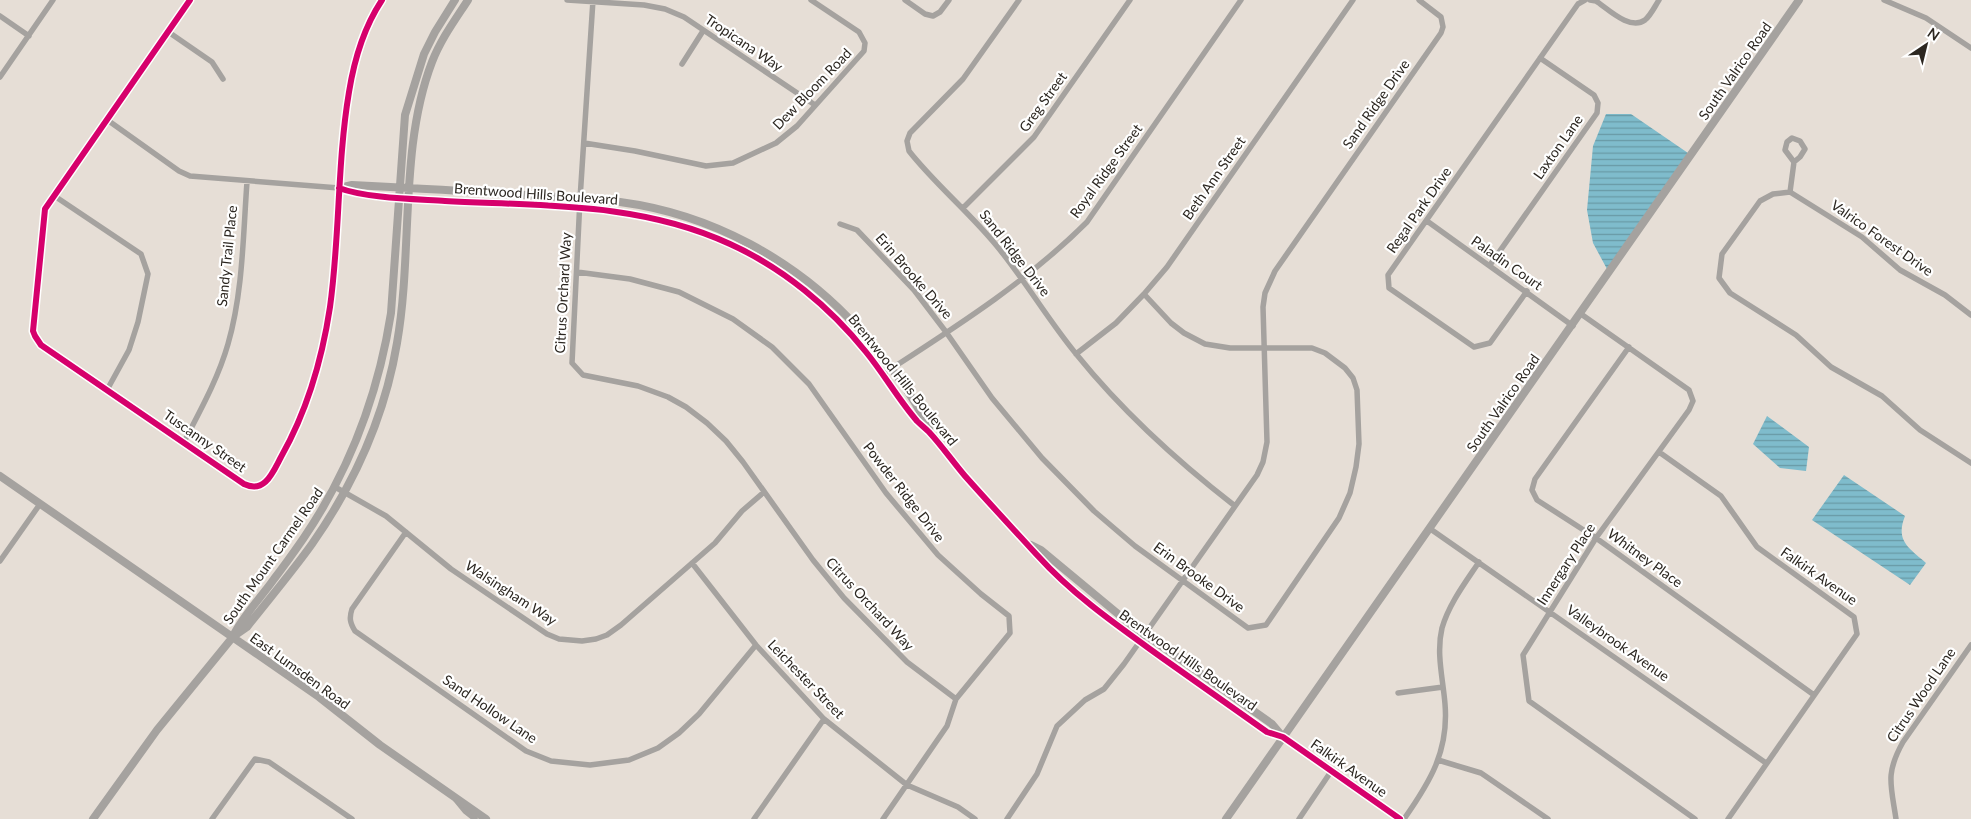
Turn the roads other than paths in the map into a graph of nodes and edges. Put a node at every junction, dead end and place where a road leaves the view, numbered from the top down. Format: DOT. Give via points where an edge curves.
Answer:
graph roads {
  1 [pos="54,0"];
  2 [pos="190,0"];
  3 [pos="382,0"];
  4 [pos="455,0"];
  5 [pos="468,0"];
  6 [pos="567,0"];
  7 [pos="811,0"];
  8 [pos="904,0"];
  9 [pos="949,0"];
  10 [pos="1018,0"];
  11 [pos="1130,0"];
  12 [pos="1241,0"];
  13 [pos="1353,0"];
  14 [pos="1419,0"];
  15 [pos="1585,0"];
  16 [pos="1590,0"];
  17 [pos="1659,0"];
  18 [pos="1799,0"];
  19 [pos="1884,0"];
  20 [pos="593,1"];
  21 [pos="0,16"];
  22 [pos="167,31"];
  23 [pos="703,31"];
  24 [pos="29,36"];
  25 [pos="1971,48"];
  26 [pos="1540,58"];
  27 [pos="682,64"];
  28 [pos="0,77"];
  29 [pos="223,79"];
  30 [pos="815,105"];
  31 [pos="106,119"];
  32 [pos="584,143"];
  33 [pos="1794,162"];
  34 [pos="247,182"];
  35 [pos="339,188"];
  36 [pos="400,188"];
  37 [pos="410,188"];
  38 [pos="1790,192"];
  39 [pos="496,193"];
  40 [pos="53,195"];
  41 [pos="399,197"];
  42 [pos="410,198"];
  43 [pos="580,199"];
  44 [pos="496,204"];
  45 [pos="580,208"];
  46 [pos="963,208"];
  47 [pos="1426,221"];
  48 [pos="840,224"];
  49 [pos="1490,265"];
  50 [pos="577,272"];
  51 [pos="1021,279"];
  52 [pos="1526,291"];
  53 [pos="1144,294"];
  54 [pos="1581,314"];
  55 [pos="1971,315"];
  56 [pos="1573,326"];
  57 [pos="946,332"];
  58 [pos="1629,347"];
  59 [pos="1264,348"];
  60 [pos="1076,354"];
  61 [pos="891,368"];
  62 [pos="883,374"];
  63 [pos="107,390"];
  64 [pos="931,434"];
  65 [pos="184,442"];
  66 [pos="1658,452"];
  67 [pos="1971,463"];
  68 [pos="0,476"];
  69 [pos="335,486"];
  70 [pos="344,491"];
  71 [pos="764,492"];
  72 [pos="40,504"];
  73 [pos="1235,506"];
  74 [pos="1429,528"];
  75 [pos="406,532"];
  76 [pos="1596,538"];
  77 [pos="1027,542"];
  78 [pos="0,561"];
  79 [pos="1480,562"];
  80 [pos="692,564"];
  81 [pos="1183,581"];
  82 [pos="1550,611"];
  83 [pos="1145,634"];
  84 [pos="232,638"];
  85 [pos="1139,642"];
  86 [pos="756,645"];
  87 [pos="1971,645"];
  88 [pos="1442,688"];
  89 [pos="1398,693"];
  90 [pos="1814,695"];
  91 [pos="956,699"];
  92 [pos="824,719"];
  93 [pos="1283,737"];
  94 [pos="1438,760"];
  95 [pos="1766,763"];
  96 [pos="1332,770"];
  97 [pos="907,785"];
  98 [pos="453,796"];
  99 [pos="93,819"];
  100 [pos="212,819"];
  101 [pos="352,819"];
  102 [pos="475,819"];
  103 [pos="486,819"];
  104 [pos="754,819"];
  105 [pos="884,819"];
  106 [pos="975,819"];
  107 [pos="1007,819"];
  108 [pos="1226,819"];
  109 [pos="1299,819"];
  110 [pos="1400,819"];
  111 [pos="1404,819"];
  112 [pos="1548,819"];
  113 [pos="1695,819"];
  114 [pos="1728,819"];
  115 [pos="1896,819"];
  1 -- 24 [label="street"];
  2 -- 22 [label="street, Tuscanny Street"];
  3 -- 35 [label="street, Tuscanny Street" via="367,28 351,83"];
  4 -- 36 [label="street, South Mount Carmel Road" via="430,41 411,91"];
  5 -- 37 [label="street, South Mount Carmel Road" via="444,36 427,75 415,126"];
  6 -- 20 [label="street, Tropicana Way"];
  7 -- 30 [label="street, Dew Bloom Road" via="859,32 865,47 862,55"];
  8 -- 9 [label="street" via="925,14 935,16"];
  10 -- 46 [label="street, Sand Ridge Drive" via="962,80 908,137 911,154"];
  11 -- 46 [label="street, Greg Street" via="1034,137"];
  12 -- 51 [label="street, Royal Ridge Street" via="1087,222 1059,250"];
  13 -- 53 [label="street, Beth Ann Street" via="1167,266"];
  14 -- 59 [label="street, Sand Ridge Drive" via="1441,17 1442,30 1274,271 1264,298"];
  15 -- 26 [label="street, Regal Park Drive" via="1578,4"];
  16 -- 17 [label="street" via="1626,22 1639,23 1646,19"];
  18 -- 54 [label="street, South Valrico Road"];
  19 -- 25 [label="street" via="1926,18"];
  20 -- 23 [label="street, Tropicana Way" via="665,9"];
  20 -- 32 [label="street, Citrus Orchard Way"];
  21 -- 24 [label="street"];
  22 -- 29 [label="street" via="212,62"];
  22 -- 31 [label="street, Tuscanny Street"];
  23 -- 27 [label="street"];
  23 -- 30 [label="street, Tropicana Way"];
  24 -- 28 [label="street"];
  26 -- 47 [label="street, Regal Park Drive"];
  26 -- 49 [label="street, Laxton Lane" via="1594,95 1598,103 1597,113"];
  30 -- 32 [label="street, Dew Bloom Road" via="776,143 733,163 706,166"];
  31 -- 34 [label="street, Brentwood Hills Boulevard" via="186,175"];
  31 -- 40 [label="street, Tuscanny Street"];
  32 -- 43 [label="street, Citrus Orchard Way"];
  33 -- 38 [label="street"];
  34 -- 35 [label="street, Brentwood Hills Boulevard"];
  34 -- 65 [label="street, Sandy Trail Place" via="239,289 228,345"];
  35 -- 36 [label="street, Brentwood Hills Boulevard" via="352,185"];
  35 -- 41 [label="street, Brentwood Hills Boulevard"];
  35 -- 65 [label="street, Tuscanny Street" via="333,277 323,345 304,408 270,477 262,485 249,486"];
  36 -- 37 [label="street, Brentwood Hills Boulevard"];
  36 -- 41 [label="street, South Mount Carmel Road"];
  37 -- 39 [label="street, Brentwood Hills Boulevard"];
  37 -- 42 [label="street, South Mount Carmel Road"];
  38 -- 55 [label="street, Valrico Forest Drive" via="1862,237 1900,270"];
  38 -- 67 [label="street" via="1773,194 1760,201 1722,254 1719,278 1724,286 1796,335 1831,367 1882,396 1920,430"];
  39 -- 43 [label="street, Brentwood Hills Boulevard"];
  39 -- 44 [label="street"];
  40 -- 63 [label="street, Tuscanny Street" via="43,214 34,336 41,345"];
  40 -- 63 [label="street" via="141,254 148,274 129,350"];
  41 -- 42 [label="street, Brentwood Hills Boulevard"];
  41 -- 69 [label="street, South Mount Carmel Road" via="391,313 383,360 365,422"];
  42 -- 44 [label="street, Brentwood Hills Boulevard"];
  42 -- 70 [label="street, South Mount Carmel Road" via="403,298 390,376 373,430"];
  43 -- 45 [label="street, Citrus Orchard Way"];
  43 -- 61 [label="street, Brentwood Hills Boulevard" via="657,209 705,224 752,245 798,274 832,301"];
  44 -- 45 [label="street, Brentwood Hills Boulevard"];
  45 -- 50 [label="street, Citrus Orchard Way"];
  45 -- 62 [label="street, Brentwood Hills Boulevard" via="631,213 665,221 749,253 788,278 830,312"];
  46 -- 51 [label="street, Sand Ridge Drive"];
  47 -- 49 [label="street, Paladin Court"];
  47 -- 52 [label="street, Regal Park Drive" via="1388,275 1389,288 1474,347 1490,343"];
  48 -- 57 [label="street, Erin Brooke Drive" via="857,230 869,242 914,290"];
  49 -- 52 [label="street, Paladin Court"];
  50 -- 71 [label="street, Citrus Orchard Way" via="572,363 583,375 638,386 686,407 726,441"];
  50 -- 91 [label="street, Powder Ridge Drive" via="630,279 679,292 733,319 772,347 809,384 886,493 938,555 1010,616 1010,633"];
  51 -- 57 [label="street, Royal Ridge Street"];
  51 -- 60 [label="street, Sand Ridge Drive"];
  52 -- 56 [label="street, Paladin Court"];
  53 -- 59 [label="street, Erin Brooke Drive" via="1171,323 1205,344"];
  53 -- 60 [label="street, Beth Ann Street"];
  54 -- 56 [label="street, South Valrico Road"];
  54 -- 58 [label="street, Innergary Place"];
  56 -- 74 [label="street, South Valrico Road"];
  57 -- 61 [label="street, Royal Ridge Street"];
  57 -- 81 [label="street, Erin Brooke Drive" via="992,398 1042,458 1094,511"];
  58 -- 66 [label="street, Innergary Place" via="1690,390 1693,401 1689,410"];
  58 -- 76 [label="street, Whitney Place" via="1535,479 1532,490 1537,500"];
  59 -- 73 [label="street, Sand Ridge Drive" via="1267,442 1257,474"];
  59 -- 81 [label="street, Erin Brooke Drive" via="1312,348 1325,353 1353,378 1357,390 1359,444 1350,493 1339,518 1266,625 1248,628"];
  60 -- 73 [label="street, Sand Ridge Drive" via="1147,432"];
  61 -- 62 [label="street, Royal Ridge Street"];
  61 -- 64 [label="street, Brentwood Hills Boulevard"];
  62 -- 64 [label="street, Brentwood Hills Boulevard" via="917,421"];
  63 -- 65 [label="street, Tuscanny Street"];
  64 -- 77 [label="street, Brentwood Hills Boulevard"];
  66 -- 76 [label="street, Innergary Place"];
  66 -- 90 [label="street, Falkirk Avenue" via="1721,496 1757,547 1854,617 1857,634"];
  68 -- 72 [label="street, East Lumsden Road"];
  69 -- 70 [label="street, Walsingham Way"];
  69 -- 84 [label="street, South Mount Carmel Road" via="308,532 239,622"];
  70 -- 75 [label="street, Walsingham Way"];
  70 -- 84 [label="street, South Mount Carmel Road" via="300,561 247,627"];
  71 -- 80 [label="street, Walsingham Way"];
  71 -- 91 [label="street, Citrus Orchard Way" via="813,560 850,604 907,662"];
  72 -- 78 [label="street"];
  72 -- 84 [label="street, East Lumsden Road"];
  73 -- 81 [label="street, Sand Ridge Drive"];
  74 -- 79 [label="street, Valleybrook Avenue"];
  74 -- 93 [label="street, South Valrico Road"];
  75 -- 80 [label="street, Walsingham Way" via="451,569 536,628 571,641 596,639 615,630"];
  75 -- 86 [label="street, Sand Hollow Lane" via="352,609 350,624 355,631 526,751 551,761 590,765 610,763 629,760 658,748 699,714"];
  76 -- 82 [label="street, Innergary Place"];
  76 -- 90 [label="street, Whitney Place"];
  77 -- 83 [label="street, Brentwood Hills Boulevard"];
  77 -- 85 [label="street, Brentwood Hills Boulevard" via="1073,590"];
  79 -- 82 [label="street, Valleybrook Avenue"];
  79 -- 88 [label="street" via="1457,596 1442,629 1439,658"];
  80 -- 86 [label="street, Leichester Street"];
  81 -- 83 [label="street, Sand Ridge Drive"];
  82 -- 95 [label="street, Valleybrook Avenue"];
  82 -- 113 [label="street, Innergary Place" via="1523,655 1529,702"];
  83 -- 85 [label="street, Sand Ridge Drive"];
  83 -- 93 [label="street, Brentwood Hills Boulevard" via="1272,724"];
  84 -- 98 [label="street, East Lumsden Road" via="319,697"];
  84 -- 99 [label="street, South Mount Carmel Road" via="157,730"];
  85 -- 93 [label="street, Brentwood Hills Boulevard" via="1268,732"];
  85 -- 107 [label="street, Sand Ridge Drive" via="1104,689 1085,700 1057,726 1037,774"];
  86 -- 92 [label="street, Leichester Street"];
  87 -- 115 [label="street, Citrus Wood Lane" via="1893,759 1890,772"];
  88 -- 89 [label="street"];
  88 -- 94 [label="street" via="1446,721"];
  90 -- 95 [label="street, Falkirk Avenue"];
  91 -- 97 [label="street, Powder Ridge Drive" via="947,726"];
  92 -- 97 [label="street, Leichester Street"];
  92 -- 104 [label="street"];
  93 -- 96 [label="street, Falkirk Avenue"];
  93 -- 108 [label="street, South Valrico Road"];
  94 -- 111 [label="street" via="1426,787"];
  94 -- 112 [label="street" via="1480,773"];
  95 -- 114 [label="street, Falkirk Avenue"];
  96 -- 109 [label="street"];
  96 -- 110 [label="street, Falkirk Avenue"];
  97 -- 105 [label="street, Powder Ridge Drive"];
  97 -- 106 [label="street, Leichester Street" via="958,807"];
  98 -- 102 [label="street"];
  98 -- 103 [label="street, East Lumsden Road"];
  100 -- 101 [label="street" via="254,759 270,762"];
}
